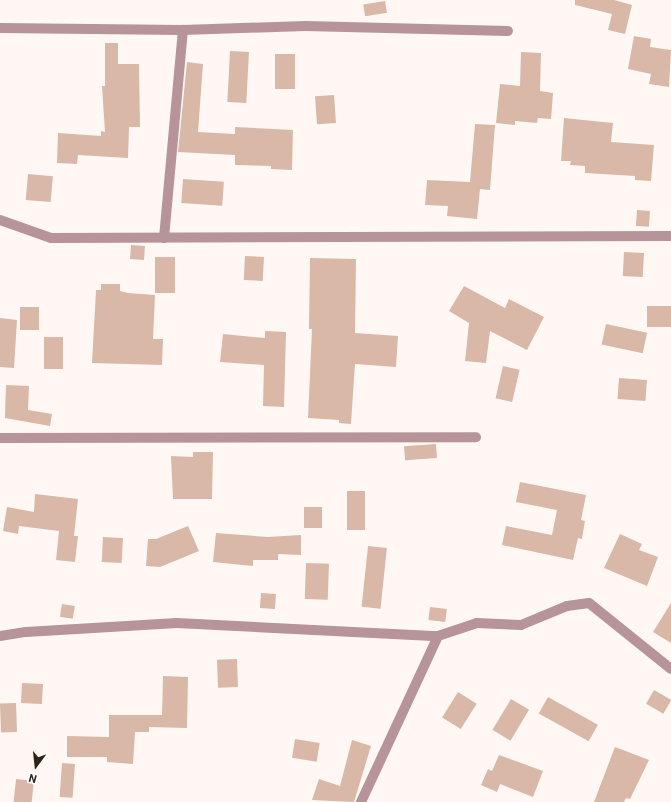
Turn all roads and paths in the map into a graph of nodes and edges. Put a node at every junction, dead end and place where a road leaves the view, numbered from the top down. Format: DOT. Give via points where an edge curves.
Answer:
graph roads {
  1 [pos="0,28"];
  2 [pos="182,30"];
  3 [pos="508,31"];
  4 [pos="0,220"];
  5 [pos="671,236"];
  6 [pos="164,238"];
  7 [pos="0,438"];
  8 [pos="476,438"];
  9 [pos="0,636"];
  10 [pos="438,636"];
  11 [pos="671,669"];
  12 [pos="361,802"];
  1 -- 2 [label="street"];
  2 -- 3 [label="street" via="305,26"];
  2 -- 6 [label="street"];
  4 -- 6 [label="street" via="51,238"];
  5 -- 6 [label="street"];
  7 -- 8 [label="street"];
  9 -- 10 [label="street" via="26,632 178,623"];
  10 -- 11 [label="street" via="477,622 521,625 567,606 589,603"];
  10 -- 12 [label="street"];
}
